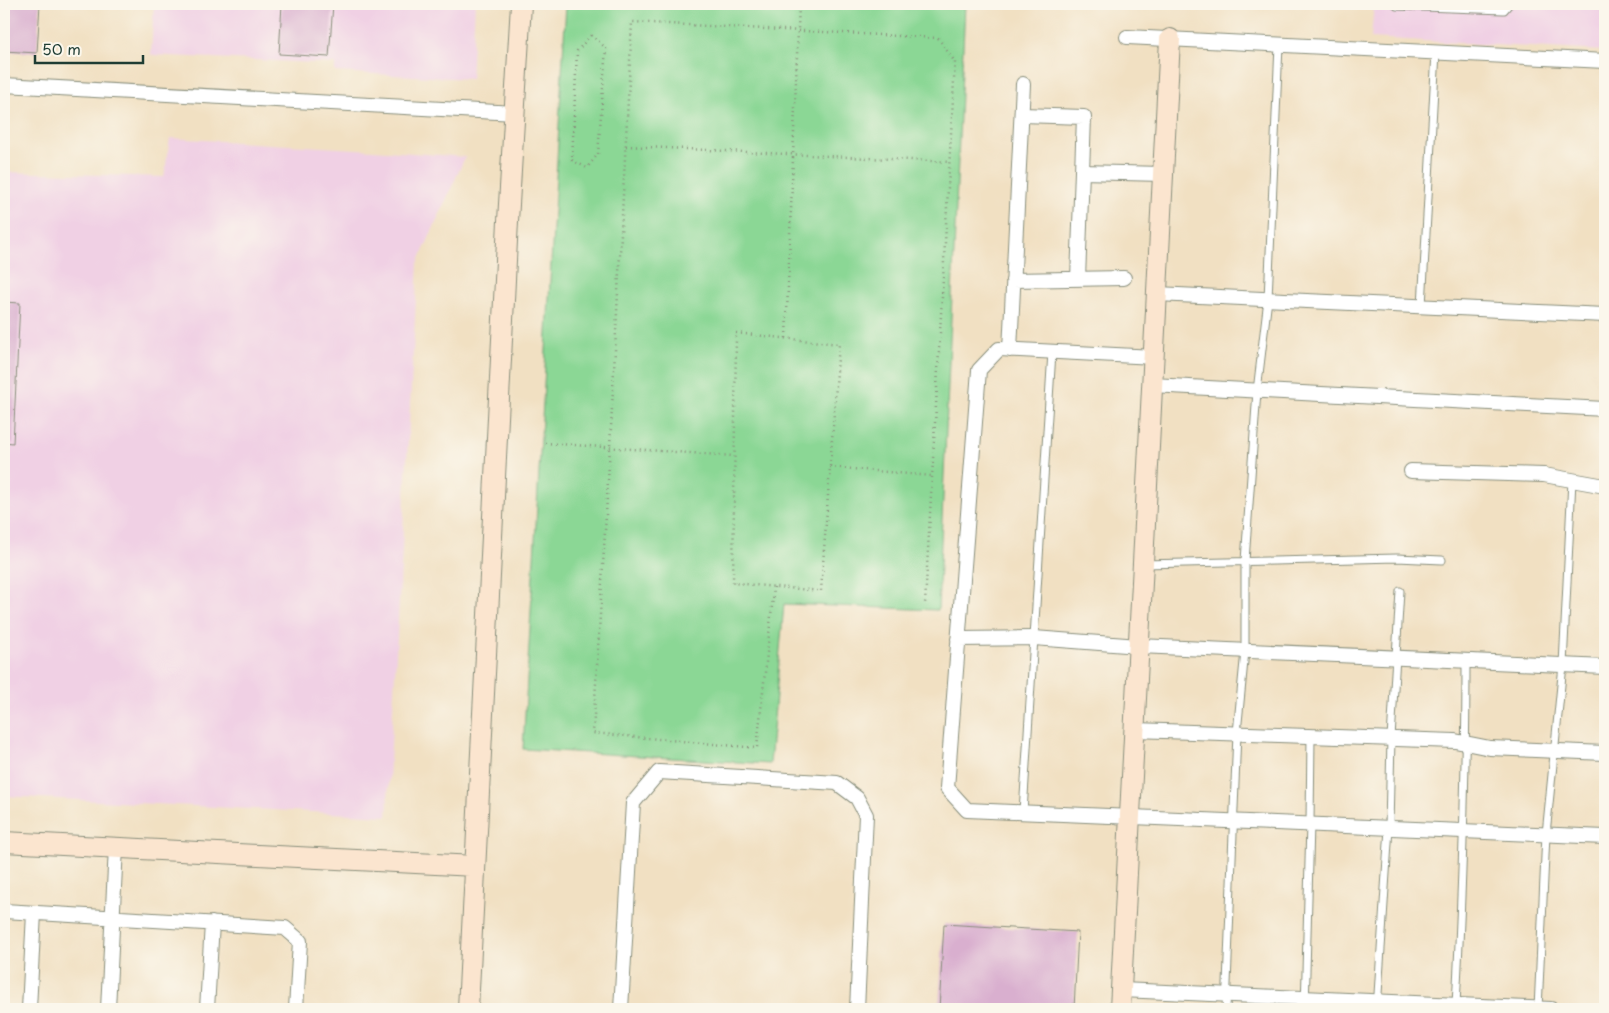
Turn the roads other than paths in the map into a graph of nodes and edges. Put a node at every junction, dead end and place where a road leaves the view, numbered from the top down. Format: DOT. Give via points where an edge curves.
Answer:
graph roads {
  1 [pos="521,4"];
  2 [pos="1397,4"];
  3 [pos="1509,4"];
  4 [pos="1127,37"];
  5 [pos="1170,39"];
  6 [pos="1278,45"];
  7 [pos="1436,52"];
  8 [pos="1605,61"];
  9 [pos="1023,84"];
  10 [pos="4,85"];
  11 [pos="515,113"];
  12 [pos="1022,115"];
  13 [pos="1082,172"];
  14 [pos="1164,174"];
  15 [pos="1078,278"];
  16 [pos="1124,278"];
  17 [pos="1013,280"];
  18 [pos="1157,294"];
  19 [pos="1268,299"];
  20 [pos="1422,306"];
  21 [pos="1605,314"];
  22 [pos="1010,350"];
  23 [pos="1052,352"];
  24 [pos="1154,357"];
  25 [pos="1152,386"];
  26 [pos="1257,391"];
  27 [pos="1605,409"];
  28 [pos="1411,471"];
  29 [pos="1572,480"];
  30 [pos="1605,486"];
  31 [pos="1442,560"];
  32 [pos="1245,561"];
  33 [pos="1143,564"];
  34 [pos="1400,591"];
  35 [pos="1034,638"];
  36 [pos="958,639"];
  37 [pos="1139,646"];
  38 [pos="1245,651"];
  39 [pos="1396,658"];
  40 [pos="1466,661"];
  41 [pos="1563,665"];
  42 [pos="1605,667"];
  43 [pos="1135,730"];
  44 [pos="1237,733"];
  45 [pos="1311,736"];
  46 [pos="1392,738"];
  47 [pos="1466,743"];
  48 [pos="1554,751"];
  49 [pos="1605,753"];
  50 [pos="1023,812"];
  51 [pos="1130,817"];
  52 [pos="1233,821"];
  53 [pos="1310,824"];
  54 [pos="1389,828"];
  55 [pos="1464,831"];
  56 [pos="1546,834"];
  57 [pos="1605,837"];
  58 [pos="4,842"];
  59 [pos="116,847"];
  60 [pos="475,866"];
  61 [pos="4,911"];
  62 [pos="34,913"];
  63 [pos="113,918"];
  64 [pos="212,923"];
  65 [pos="1227,994"];
  66 [pos="1121,999"];
  67 [pos="1305,1004"];
  68 [pos="1378,1005"];
  69 [pos="1456,1007"];
  70 [pos="29,1009"];
  71 [pos="108,1009"];
  72 [pos="207,1009"];
  73 [pos="296,1009"];
  74 [pos="468,1009"];
  75 [pos="621,1009"];
  76 [pos="857,1009"];
  77 [pos="1226,1009"];
  78 [pos="1538,1009"];
  79 [pos="1551,1009"];
  1 -- 11 [label="street"];
  2 -- 3 [label="lane" via="1504,10"];
  4 -- 5 [label="street"];
  5 -- 6 [label="street"];
  5 -- 14 [label="street"];
  6 -- 7 [label="street"];
  6 -- 19 [label="lane"];
  7 -- 8 [label="street"];
  7 -- 20 [label="lane"];
  9 -- 12 [label="street"];
  10 -- 11 [label="street"];
  11 -- 60 [label="street"];
  12 -- 13 [label="street" via="1084,117"];
  12 -- 17 [label="street"];
  13 -- 14 [label="street"];
  13 -- 15 [label="street"];
  14 -- 18 [label="street"];
  15 -- 16 [label="street"];
  15 -- 17 [label="street"];
  17 -- 22 [label="street"];
  18 -- 19 [label="street"];
  18 -- 24 [label="street"];
  19 -- 20 [label="street"];
  19 -- 26 [label="lane"];
  20 -- 21 [label="street"];
  22 -- 23 [label="street"];
  22 -- 36 [label="street" via="999,349 979,370"];
  23 -- 24 [label="street"];
  23 -- 35 [label="lane"];
  24 -- 25 [label="street"];
  25 -- 26 [label="street"];
  25 -- 33 [label="street"];
  26 -- 27 [label="street"];
  26 -- 32 [label="lane"];
  28 -- 29 [label="street" via="1544,475"];
  29 -- 30 [label="street"];
  29 -- 41 [label="lane"];
  31 -- 32 [label="lane"];
  32 -- 33 [label="lane"];
  32 -- 38 [label="lane"];
  33 -- 37 [label="street"];
  34 -- 39 [label="lane"];
  35 -- 36 [label="street"];
  35 -- 37 [label="street"];
  35 -- 50 [label="lane"];
  36 -- 50 [label="street" via="947,788 967,810"];
  37 -- 38 [label="street"];
  37 -- 43 [label="street"];
  38 -- 39 [label="street"];
  38 -- 44 [label="lane"];
  39 -- 40 [label="street"];
  39 -- 46 [label="lane"];
  40 -- 41 [label="street"];
  40 -- 47 [label="lane"];
  41 -- 42 [label="street"];
  41 -- 48 [label="lane"];
  43 -- 44 [label="street"];
  43 -- 51 [label="street"];
  44 -- 45 [label="street"];
  44 -- 52 [label="lane"];
  45 -- 46 [label="street"];
  45 -- 53 [label="lane"];
  46 -- 47 [label="street"];
  46 -- 54 [label="lane"];
  47 -- 48 [label="street" via="1490,748"];
  47 -- 55 [label="lane"];
  48 -- 49 [label="street"];
  48 -- 56 [label="lane"];
  50 -- 51 [label="street"];
  51 -- 52 [label="street"];
  51 -- 66 [label="street"];
  52 -- 53 [label="street"];
  52 -- 65 [label="lane"];
  53 -- 54 [label="street"];
  53 -- 67 [label="lane"];
  54 -- 55 [label="street"];
  54 -- 68 [label="lane"];
  55 -- 56 [label="street"];
  55 -- 69 [label="lane"];
  56 -- 57 [label="street"];
  56 -- 78 [label="lane"];
  58 -- 59 [label="street"];
  59 -- 60 [label="street"];
  59 -- 63 [label="street"];
  60 -- 74 [label="street"];
  61 -- 62 [label="street"];
  62 -- 63 [label="street"];
  62 -- 70 [label="street"];
  63 -- 64 [label="street"];
  63 -- 71 [label="street"];
  64 -- 72 [label="street"];
  64 -- 73 [label="street" via="285,928 300,941"];
  65 -- 66 [label="street"];
  65 -- 67 [label="street"];
  65 -- 77 [label="lane"];
  67 -- 68 [label="street"];
  68 -- 69 [label="street"];
  69 -- 78 [label="street"];
  75 -- 76 [label="street" via="633,803 659,772 837,783 857,798 866,815"];
  78 -- 79 [label="street"];
}
